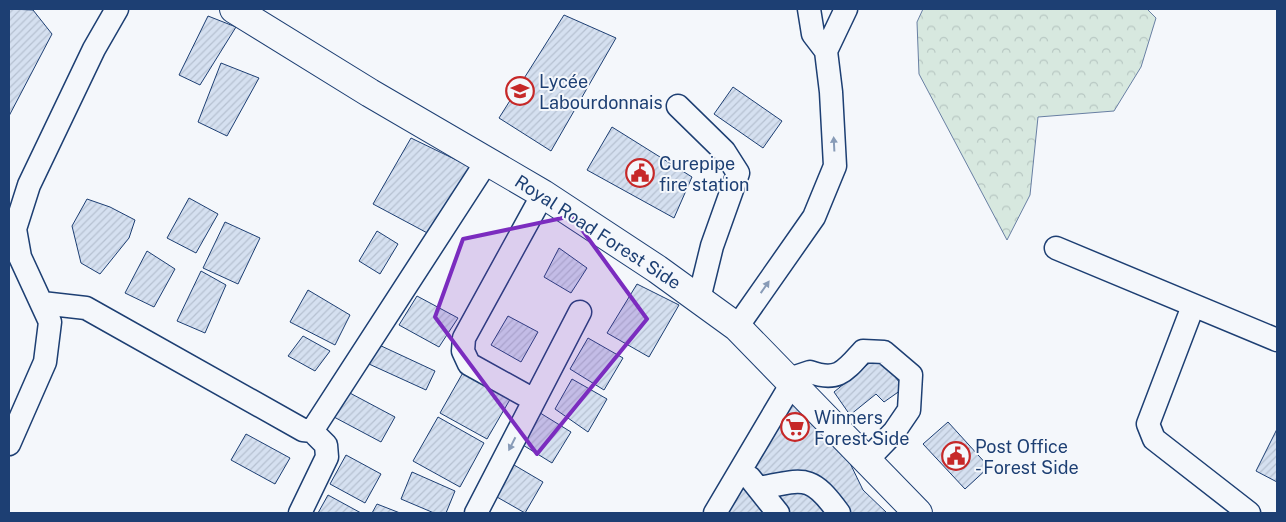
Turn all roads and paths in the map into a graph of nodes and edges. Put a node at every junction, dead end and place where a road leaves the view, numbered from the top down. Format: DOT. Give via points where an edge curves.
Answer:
graph roads {
  1 [pos="117,9"];
  2 [pos="234,9"];
  3 [pos="809,9"];
  4 [pos="846,9"];
  5 [pos="826,51"];
  6 [pos="678,106"];
  7 [pos="487,161"];
  8 [pos="543,194"];
  9 [pos="1056,248"];
  10 [pos="699,299"];
  11 [pos="42,303"];
  12 [pos="1193,306"];
  13 [pos="580,312"];
  14 [pos="737,327"];
  15 [pos="1277,340"];
  16 [pos="790,381"];
  17 [pos="534,400"];
  18 [pos="312,431"];
  19 [pos="9,444"];
  20 [pos="867,460"];
  21 [pos="742,467"];
  22 [pos="759,488"];
  23 [pos="774,511"];
  24 [pos="300,513"];
  25 [pos="476,513"];
  26 [pos="715,513"];
  27 [pos="840,513"];
  28 [pos="918,513"];
  29 [pos="1249,513"];
  1 -- 11 [label="street" via="29,185 15,229 20,257"];
  2 -- 7 [label="main road, Royal Road Forest Side"];
  3 -- 5 [label="street" via="813,34"];
  4 -- 5 [label="street"];
  14 -- 5 [label="street, one-way" via="814,217 835,166"];
  6 -- 10 [label="street" via="724,151 738,173 712,246"];
  7 -- 8 [label="main road, Royal Road Forest Side"];
  7 -- 18 [label="street"];
  8 -- 10 [label="main road, Royal Road Forest Side"];
  8 -- 17 [label="street" via="464,338 463,351 469,364"];
  9 -- 12 [label="street"];
  10 -- 14 [label="main road, Royal Road Forest Side"];
  11 -- 18 [label="street" via="86,308 303,430"];
  11 -- 19 [label="street" via="50,322 45,362"];
  12 -- 15 [label="street"];
  12 -- 29 [label="street" via="1148,424 1154,439"];
  13 -- 17 [label="street"];
  14 -- 16 [label="main road, Royal Road Forest Side"];
  16 -- 20 [label="main road, Royal Road Forest Side"];
  16 -- 20 [label="street" via="810,372 826,377 840,373 864,352 884,352 911,375 909,410 894,432"];
  16 -- 21 [label="street"];
  17 -- 25 [label="street, one-way"];
  18 -- 24 [label="street" via="326,445 327,457"];
  20 -- 28 [label="main road, Royal Road Forest Side"];
  21 -- 22 [label="street"];
  21 -- 26 [label="street"];
  22 -- 23 [label="street"];
  22 -- 27 [label="street" via="798,481 816,485"];
}
